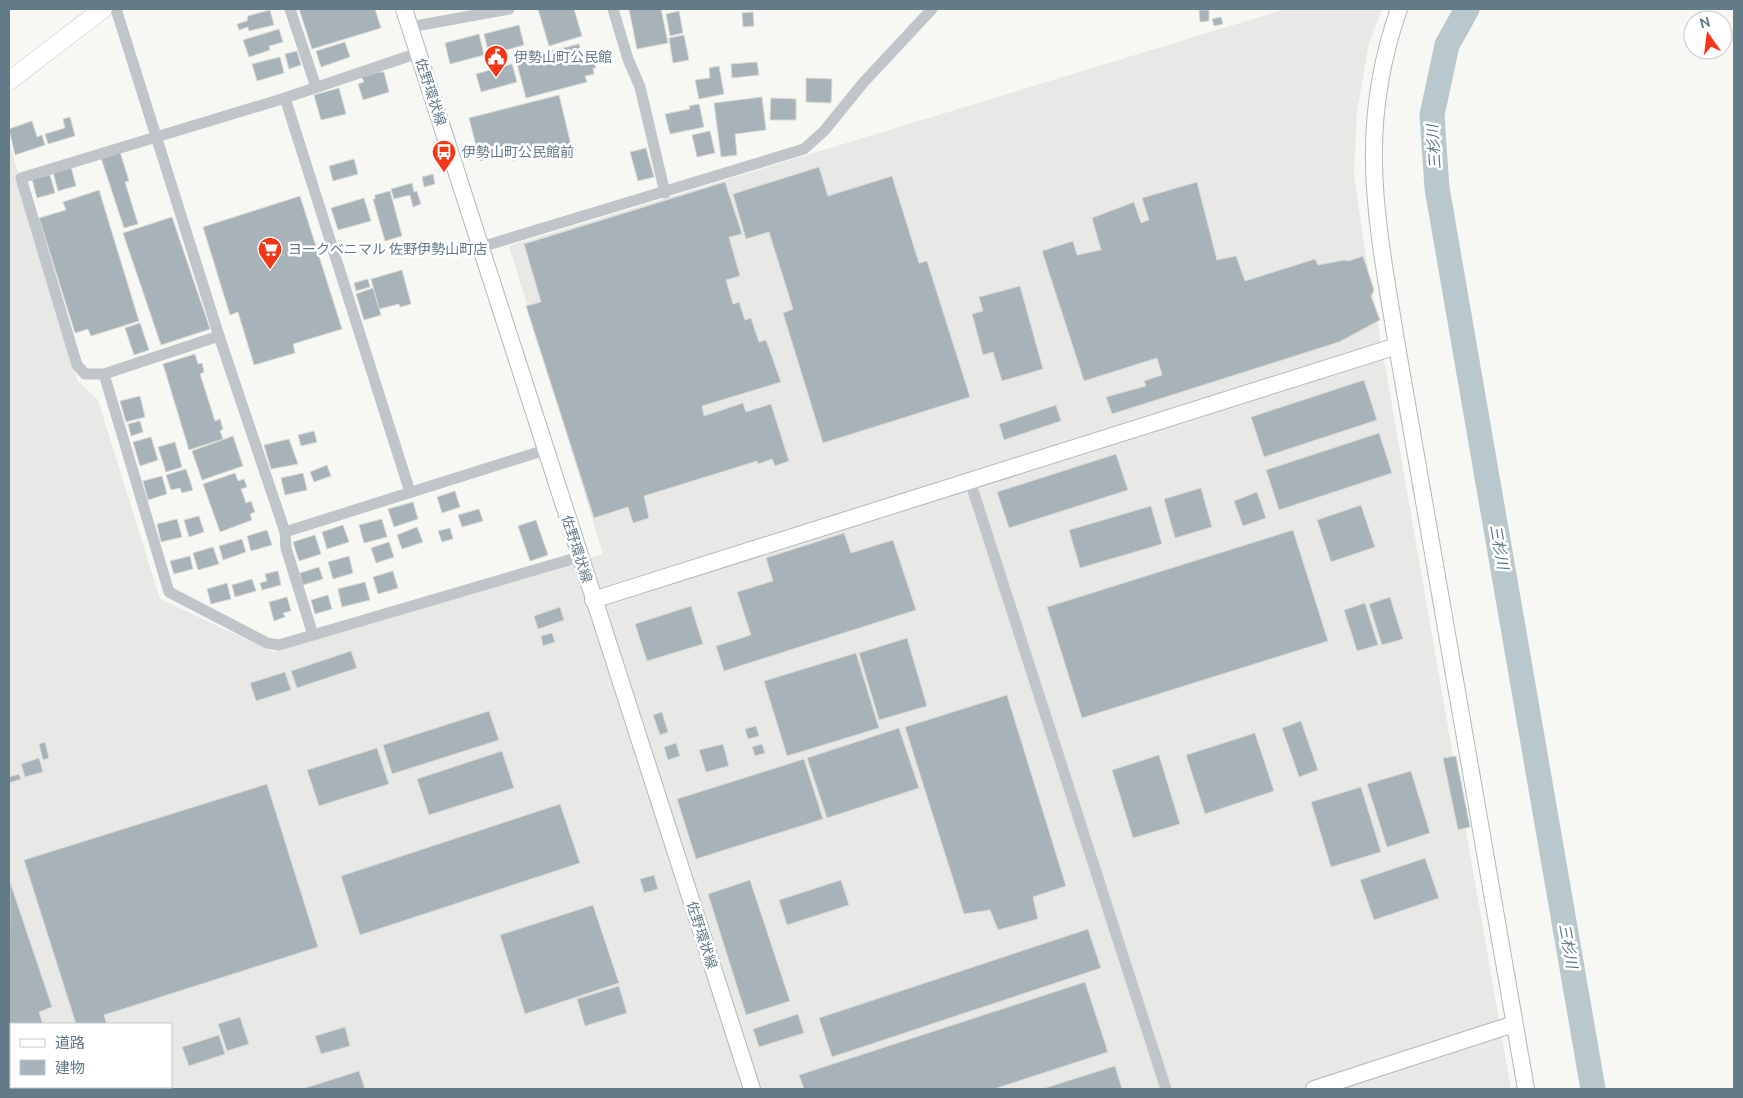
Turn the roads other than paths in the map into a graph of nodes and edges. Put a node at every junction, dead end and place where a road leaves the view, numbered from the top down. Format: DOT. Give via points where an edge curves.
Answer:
graph roads {
  1 [pos="103,9"];
  2 [pos="116,9"];
  3 [pos="290,9"];
  4 [pos="404,9"];
  5 [pos="509,9"];
  6 [pos="613,9"];
  7 [pos="932,9"];
  8 [pos="1399,9"];
  9 [pos="410,27"];
  10 [pos="418,53"];
  11 [pos="9,81"];
  12 [pos="316,87"];
  13 [pos="285,98"];
  14 [pos="157,137"];
  15 [pos="665,192"];
  16 [pos="481,248"];
  17 [pos="219,336"];
  18 [pos="1396,346"];
  19 [pos="104,374"];
  20 [pos="545,450"];
  21 [pos="970,481"];
  22 [pos="410,492"];
  23 [pos="285,532"];
  24 [pos="579,557"];
  25 [pos="593,600"];
  26 [pos="313,635"];
  27 [pos="1514,1024"];
  28 [pos="752,1089"];
  29 [pos="1166,1089"];
  30 [pos="1314,1089"];
  31 [pos="1526,1089"];
  1 -- 11 [label="main road"];
  2 -- 14 [label="street"];
  3 -- 12 [label="street"];
  4 -- 9 [label="street, 佐野環状線"];
  5 -- 9 [label="street"];
  6 -- 15 [label="street" via="640,87"];
  7 -- 15 [label="street" via="804,150"];
  8 -- 18 [label="street" via="1378,84 1373,130 1377,223"];
  9 -- 10 [label="street, 佐野環状線"];
  10 -- 12 [label="street"];
  10 -- 16 [label="street, 佐野環状線"];
  12 -- 13 [label="street"];
  13 -- 14 [label="street"];
  13 -- 22 [label="street"];
  14 -- 17 [label="street"];
  14 -- 19 [label="street" via="21,178 77,365 86,374"];
  15 -- 16 [label="street"];
  16 -- 20 [label="street, 佐野環状線"];
  17 -- 19 [label="street"];
  17 -- 23 [label="street"];
  18 -- 21 [label="street"];
  18 -- 27 [label="street"];
  19 -- 26 [label="street" via="169,592 267,643 279,644"];
  20 -- 22 [label="street"];
  20 -- 24 [label="street, 佐野環状線"];
  21 -- 25 [label="street"];
  21 -- 29 [label="street"];
  22 -- 23 [label="street"];
  23 -- 26 [label="street" via="286,548"];
  24 -- 25 [label="street, 佐野環状線"];
  24 -- 26 [label="street"];
  25 -- 28 [label="street, 佐野環状線"];
  27 -- 30 [label="street"];
  27 -- 31 [label="street"];
}
